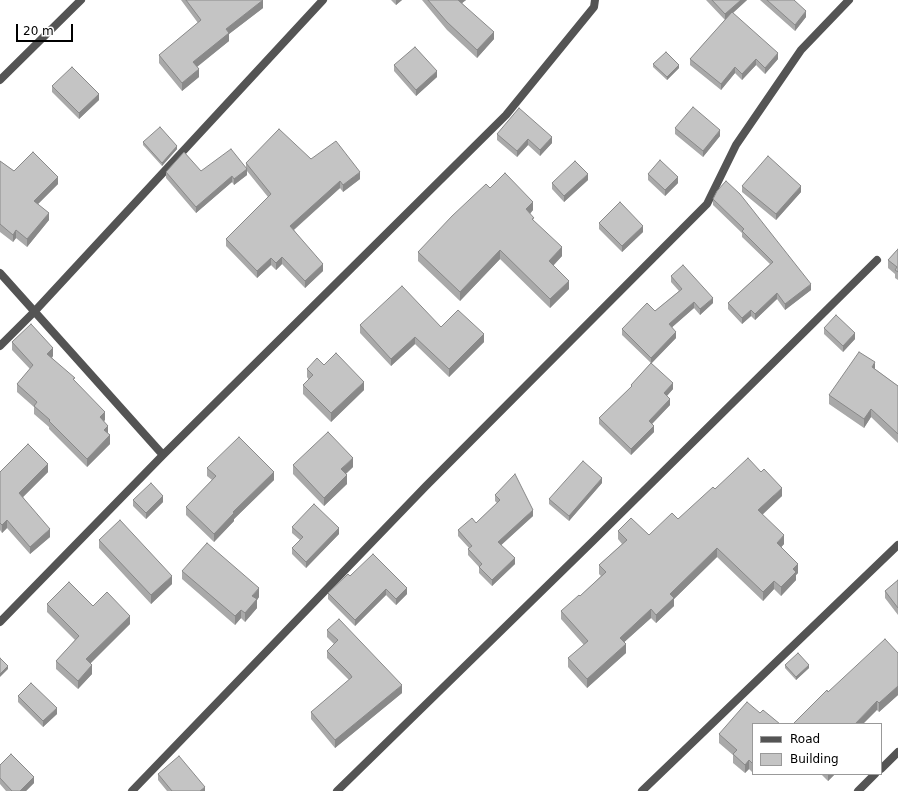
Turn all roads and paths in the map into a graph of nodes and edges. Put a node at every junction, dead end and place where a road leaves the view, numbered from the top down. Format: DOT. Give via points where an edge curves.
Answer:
graph roads {
  1 [pos="81,0"];
  2 [pos="323,0"];
  3 [pos="595,0"];
  4 [pos="848,0"];
  5 [pos="0,80"];
  6 [pos="876,260"];
  7 [pos="0,273"];
  8 [pos="34,312"];
  9 [pos="0,346"];
  10 [pos="163,455"];
  11 [pos="898,545"];
  12 [pos="0,622"];
  13 [pos="898,752"];
  14 [pos="882,768"];
  15 [pos="875,775"];
  16 [pos="132,791"];
  17 [pos="337,791"];
  18 [pos="642,791"];
  19 [pos="858,791"];
  1 -- 5 [label="street"];
  2 -- 8 [label="street"];
  3 -- 10 [label="street" via="594,7 506,115"];
  4 -- 16 [label="street" via="801,50 736,145 707,204 426,486"];
  6 -- 17 [label="street"];
  7 -- 8 [label="street"];
  8 -- 9 [label="street"];
  8 -- 10 [label="street"];
  10 -- 12 [label="street"];
  11 -- 18 [label="street"];
  13 -- 14 [label="street"];
  15 -- 19 [label="street"];
}
